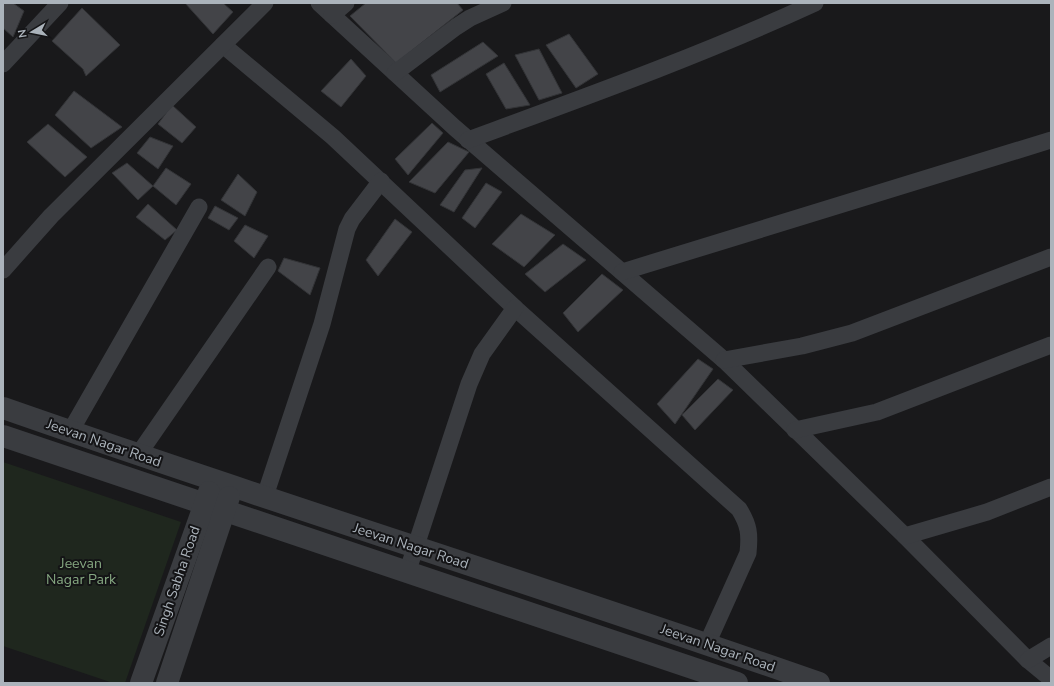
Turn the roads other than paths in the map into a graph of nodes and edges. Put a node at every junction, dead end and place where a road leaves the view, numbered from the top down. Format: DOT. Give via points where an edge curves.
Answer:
graph roads {
  1 [pos="60,3"];
  2 [pos="265,3"];
  3 [pos="319,3"];
  4 [pos="346,3"];
  5 [pos="503,3"];
  6 [pos="810,4"];
  7 [pos="332,15"];
  8 [pos="223,45"];
  9 [pos="3,64"];
  10 [pos="395,73"];
  11 [pos="468,140"];
  12 [pos="1051,140"];
  13 [pos="381,181"];
  14 [pos="199,207"];
  15 [pos="1051,257"];
  16 [pos="268,267"];
  17 [pos="3,270"];
  18 [pos="622,272"];
  19 [pos="515,308"];
  20 [pos="1051,345"];
  21 [pos="724,360"];
  22 [pos="3,408"];
  23 [pos="795,430"];
  24 [pos="70,432"];
  25 [pos="3,436"];
  26 [pos="138,455"];
  27 [pos="222,483"];
  28 [pos="1051,487"];
  29 [pos="266,496"];
  30 [pos="204,504"];
  31 [pos="225,512"];
  32 [pos="905,536"];
  33 [pos="415,548"];
  34 [pos="407,573"];
  35 [pos="707,644"];
  36 [pos="1051,646"];
  37 [pos="1028,660"];
  38 [pos="1051,679"];
  39 [pos="141,683"];
  40 [pos="167,683"];
  41 [pos="737,683"];
  42 [pos="819,683"];
  1 -- 9 [label="street"];
  2 -- 8 [label="street"];
  3 -- 7 [label="street"];
  4 -- 7 [label="street"];
  5 -- 10 [label="street" via="456,27"];
  6 -- 11 [label="street" via="781,19 600,92"];
  7 -- 10 [label="street"];
  8 -- 13 [label="street" via="333,137"];
  8 -- 17 [label="street" via="51,216"];
  10 -- 11 [label="street"];
  11 -- 18 [label="street"];
  12 -- 18 [label="street"];
  13 -- 19 [label="street"];
  13 -- 29 [label="street" via="347,229 322,324"];
  14 -- 24 [label="street"];
  15 -- 21 [label="street" via="852,333 802,346"];
  16 -- 26 [label="street"];
  18 -- 21 [label="street"];
  19 -- 33 [label="street" via="482,354 471,378"];
  19 -- 35 [label="street" via="739,509 747,522 748,553"];
  20 -- 23 [label="street" via="877,412"];
  21 -- 23 [label="street"];
  22 -- 24 [label="street, Jeevan Nagar Road"];
  23 -- 32 [label="street"];
  24 -- 26 [label="street, Jeevan Nagar Road"];
  25 -- 30 [label="street, Jeevan Nagar Road"];
  26 -- 27 [label="street, Jeevan Nagar Road"];
  27 -- 29 [label="street, Jeevan Nagar Road"];
  27 -- 30 [label="street, Singh Sabha Road"];
  27 -- 31 [label="street, Singh Sabha Road"];
  28 -- 32 [label="street" via="987,512"];
  29 -- 33 [label="street, Jeevan Nagar Road"];
  30 -- 31 [label="street, Jeevan Nagar Road"];
  30 -- 39 [label="street, Singh Sabha Road"];
  31 -- 34 [label="street, Jeevan Nagar Road"];
  31 -- 40 [label="street, Singh Sabha Road"];
  32 -- 37 [label="street"];
  33 -- 34 [label="street"];
  33 -- 35 [label="street, Jeevan Nagar Road"];
  34 -- 41 [label="street, Jeevan Nagar Road"];
  35 -- 42 [label="street, Jeevan Nagar Road"];
  36 -- 37 [label="street"];
  37 -- 38 [label="street"];
}
